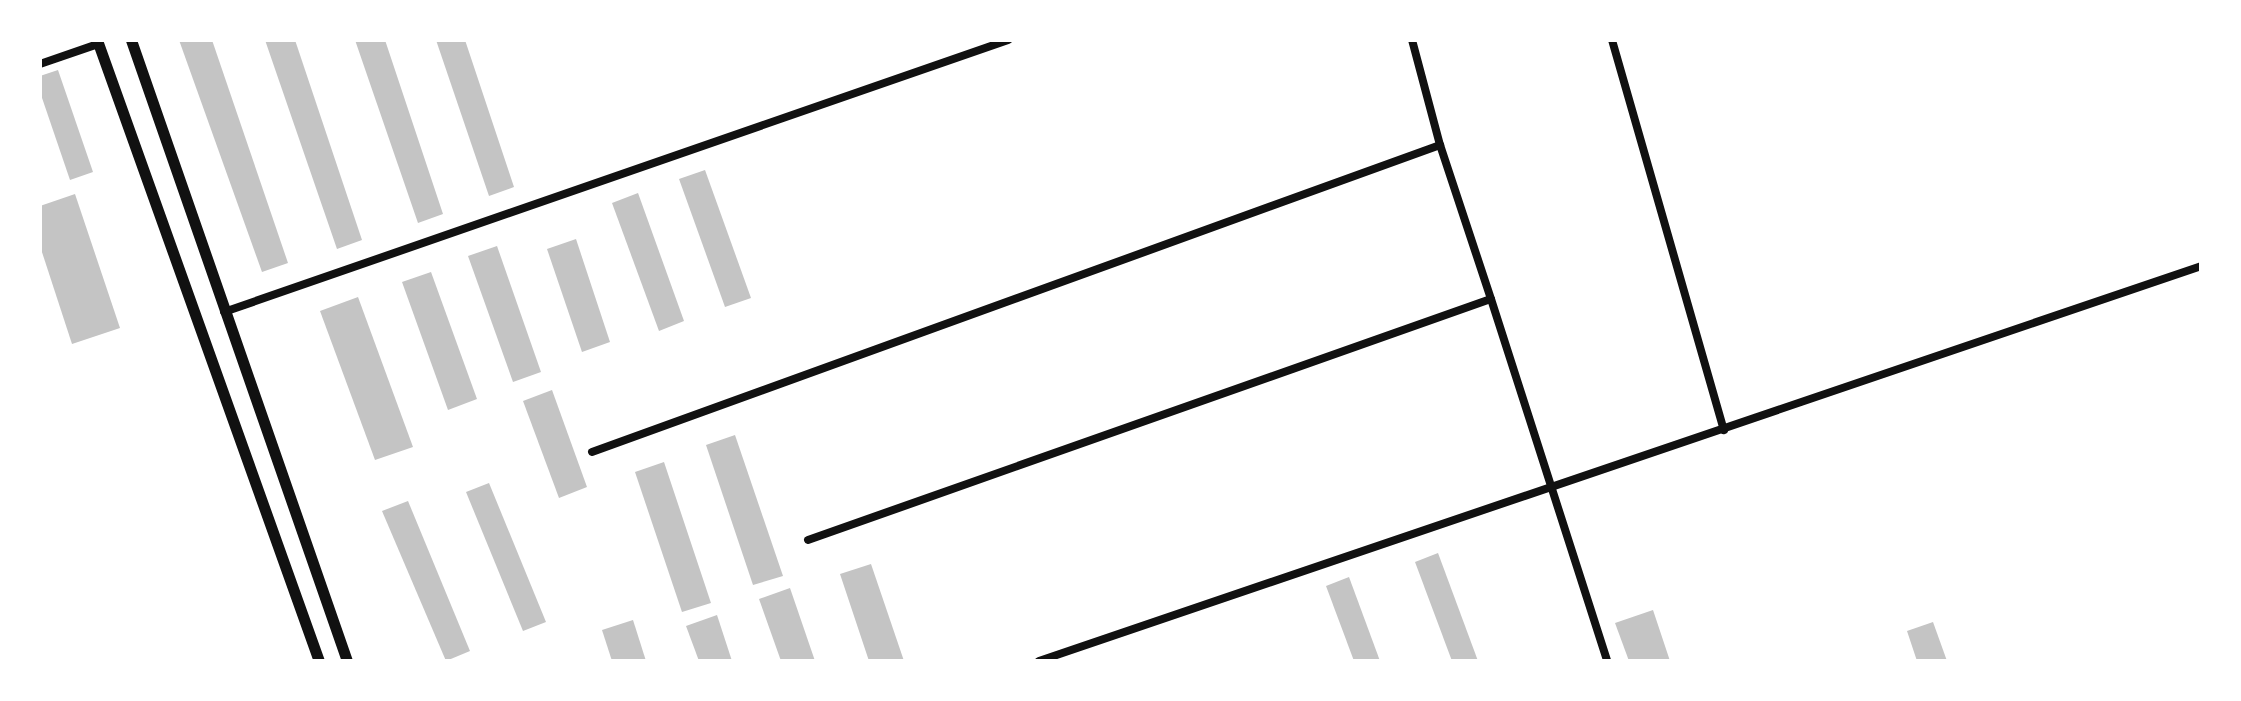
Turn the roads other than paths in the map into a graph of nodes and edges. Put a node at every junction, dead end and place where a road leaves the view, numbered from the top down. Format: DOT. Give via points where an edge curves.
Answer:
graph roads {
  1 [pos="131,40"];
  2 [pos="1008,40"];
  3 [pos="1412,40"];
  4 [pos="1612,40"];
  5 [pos="97,42"];
  6 [pos="40,64"];
  7 [pos="1440,145"];
  8 [pos="2201,266"];
  9 [pos="1491,299"];
  10 [pos="224,312"];
  11 [pos="1724,430"];
  12 [pos="592,452"];
  13 [pos="1550,489"];
  14 [pos="808,540"];
  15 [pos="319,661"];
  16 [pos="347,661"];
  17 [pos="1039,661"];
  18 [pos="1607,661"];
  1 -- 10 [label="main road"];
  2 -- 10 [label="street"];
  3 -- 7 [label="street"];
  4 -- 11 [label="street"];
  5 -- 6 [label="street"];
  5 -- 15 [label="main road"];
  7 -- 9 [label="street"];
  7 -- 12 [label="street"];
  8 -- 11 [label="street"];
  9 -- 13 [label="street"];
  9 -- 14 [label="street"];
  10 -- 16 [label="main road"];
  11 -- 13 [label="street"];
  13 -- 17 [label="street"];
  13 -- 18 [label="street"];
}
